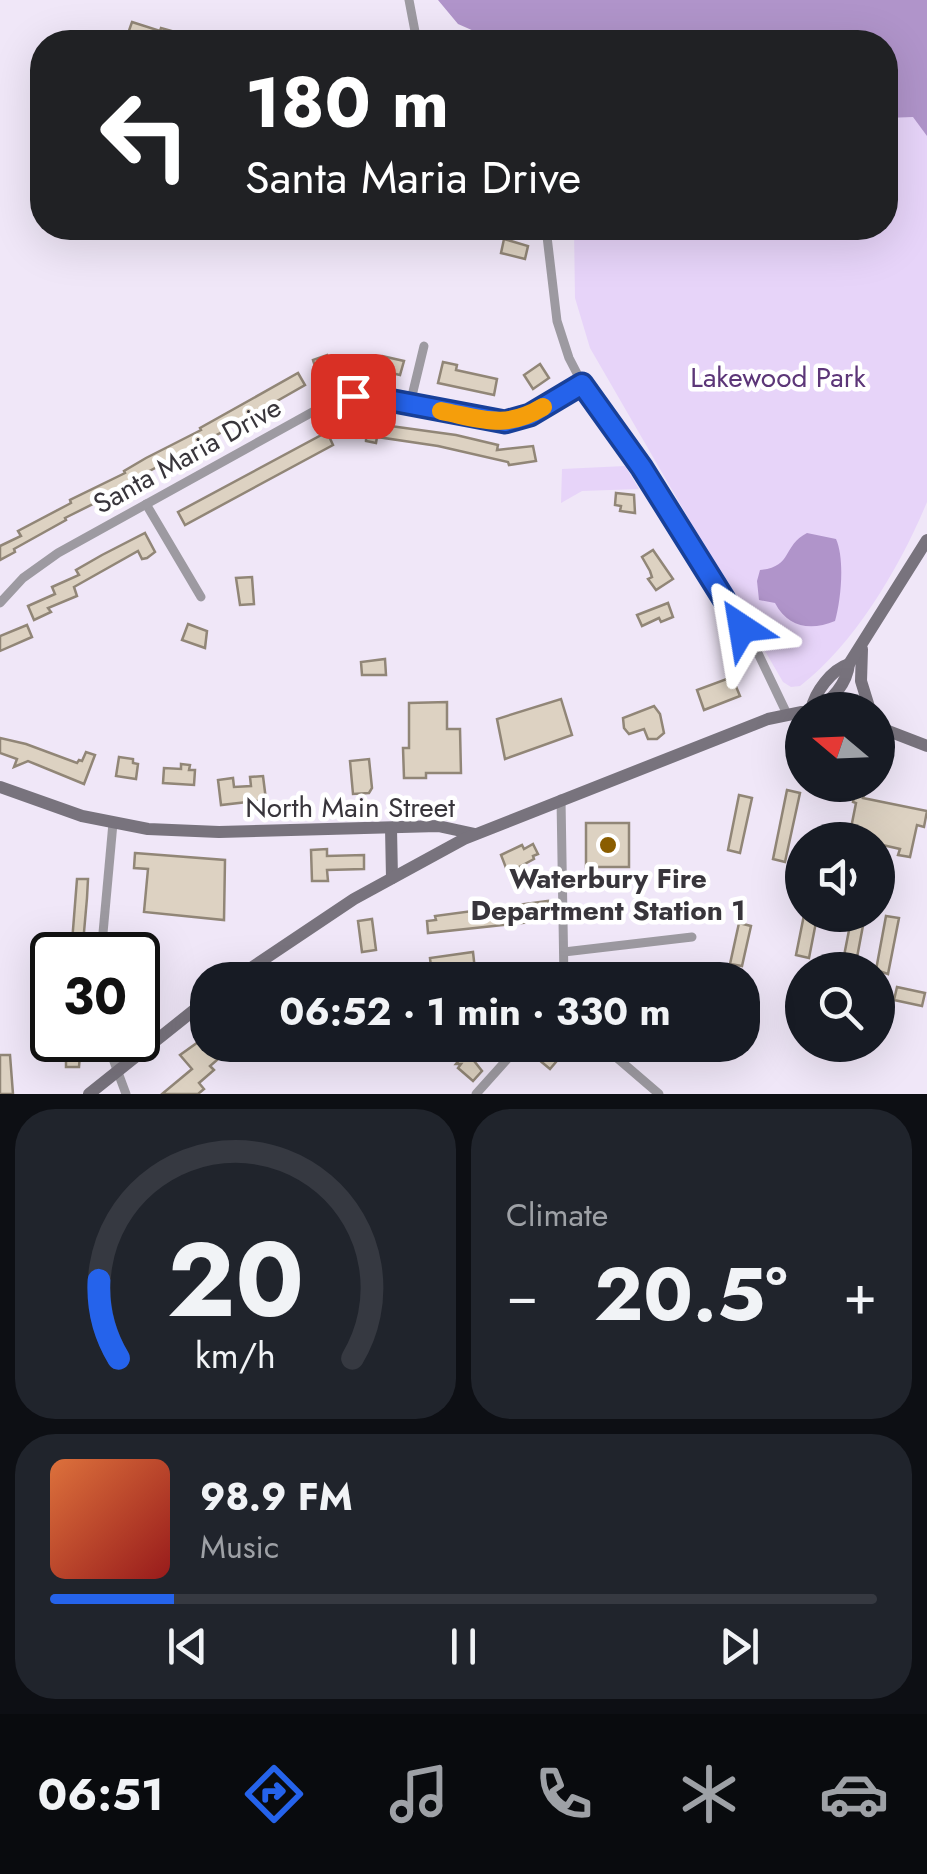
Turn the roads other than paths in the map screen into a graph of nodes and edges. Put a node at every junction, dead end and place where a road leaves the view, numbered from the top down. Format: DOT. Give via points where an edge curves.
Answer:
graph roads {
  1 [pos="410,0"];
  2 [pos="415,30"];
  3 [pos="547,240"];
  4 [pos="424,346"];
  5 [pos="582,384"];
  6 [pos="410,404"];
  7 [pos="146,504"];
  8 [pos="927,540"];
  9 [pos="201,597"];
  10 [pos="0,603"];
  11 [pos="866,638"];
  12 [pos="836,692"];
  13 [pos="865,692"];
  14 [pos="785,710"];
  15 [pos="785,715"];
  16 [pos="895,732"];
  17 [pos="927,746"];
  18 [pos="0,787"];
  19 [pos="560,799"];
  20 [pos="113,823"];
  21 [pos="391,828"];
  22 [pos="475,834"];
  23 [pos="392,878"];
  24 [pos="104,932"];
  25 [pos="692,938"];
  26 [pos="564,952"];
  27 [pos="258,962"];
  28 [pos="564,962"];
  29 [pos="190,1013"];
  30 [pos="113,1062"];
  31 [pos="505,1062"];
  32 [pos="622,1062"];
  33 [pos="116,1072"];
  34 [pos="89,1094"];
  35 [pos="126,1094"];
  36 [pos="476,1094"];
  37 [pos="659,1094"];
  1 -- 2 [label="street"];
  3 -- 5 [label="street" via="557,321"];
  4 -- 6 [label="street"];
  5 -- 6 [label="street, Santa Maria Drive" via="509,422"];
  5 -- 14 [label="street" via="756,649"];
  6 -- 7 [label="street, Santa Maria Drive" via="371,396 336,399"];
  7 -- 9 [label="street"];
  7 -- 10 [label="street, Santa Maria Drive" via="48,559"];
  8 -- 11 [label="main road"];
  11 -- 12 [label="main road"];
  11 -- 13 [label="main road" via="860,673"];
  15 -- 19 [label="main road, North Main Street"];
  16 -- 17 [label="main road"];
  18 -- 20 [label="main road, North Main Street"];
  19 -- 22 [label="main road, North Main Street"];
  19 -- 26 [label="street"];
  20 -- 21 [label="main road, North Main Street" via="197,832"];
  20 -- 24 [label="street"];
  21 -- 22 [label="main road, North Main Street"];
  21 -- 23 [label="main road"];
  22 -- 23 [label="main road"];
  23 -- 27 [label="main road"];
  25 -- 26 [label="street"];
  26 -- 28 [label="street"];
  29 -- 33 [label="main road"];
  30 -- 33 [label="street"];
  31 -- 36 [label="street"];
  32 -- 37 [label="street"];
  33 -- 34 [label="main road"];
  33 -- 35 [label="street"];
}
